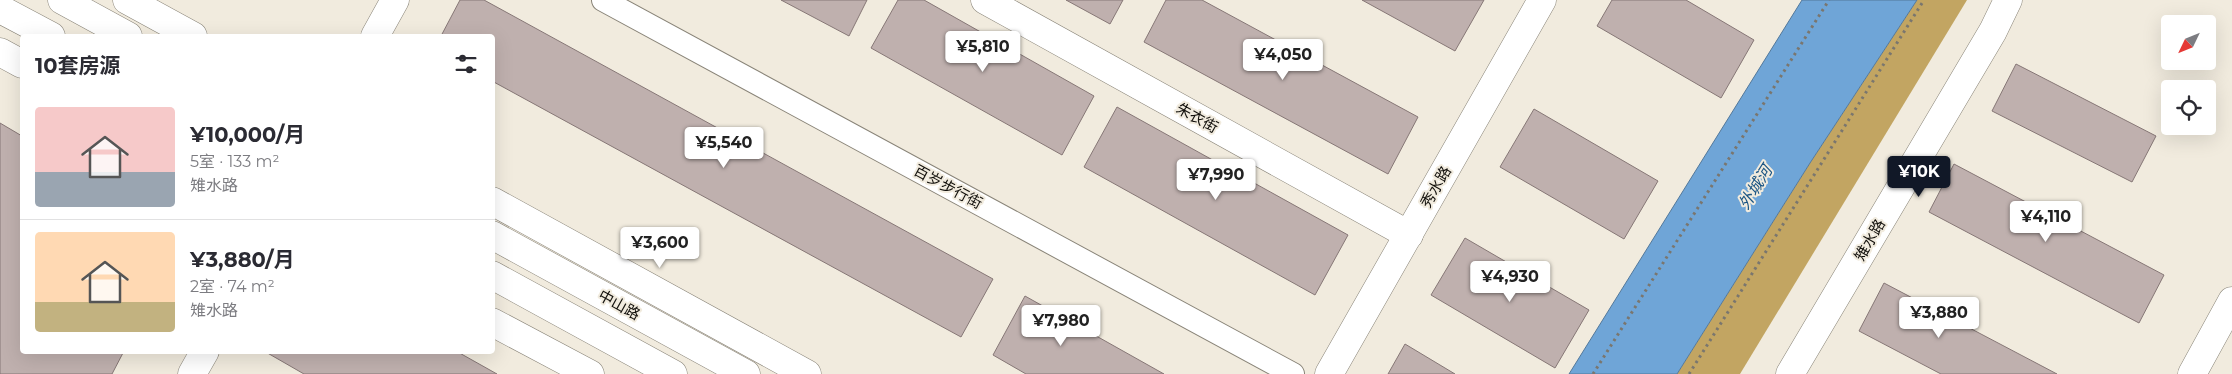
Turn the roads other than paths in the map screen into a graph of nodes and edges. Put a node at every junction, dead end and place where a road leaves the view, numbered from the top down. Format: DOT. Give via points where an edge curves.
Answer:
graph roads {
  1 [pos="62,0"];
  2 [pos="127,0"];
  3 [pos="395,0"];
  4 [pos="603,0"];
  5 [pos="985,0"];
  6 [pos="1542,0"];
  7 [pos="2008,0"];
  8 [pos="0,9"];
  9 [pos="47,34"];
  10 [pos="124,34"];
  11 [pos="189,34"];
  12 [pos="376,34"];
  13 [pos="0,52"];
  14 [pos="20,63"];
  15 [pos="495,203"];
  16 [pos="1409,235"];
  17 [pos="495,237"];
  18 [pos="495,277"];
  19 [pos="2232,300"];
  20 [pos="495,324"];
  21 [pos="203,354"];
  22 [pos="192,374"];
  23 [pos="590,374"];
  24 [pos="673,374"];
  25 [pos="746,374"];
  26 [pos="807,374"];
  27 [pos="1293,374"];
  28 [pos="1330,374"];
  29 [pos="1790,374"];
  30 [pos="2192,374"];
  1 -- 10 [label="street"];
  2 -- 11 [label="street"];
  3 -- 12 [label="street"];
  4 -- 27 [label="street, 百岁步行街"];
  5 -- 16 [label="street, 朱衣街"];
  6 -- 16 [label="street, 秀水路"];
  7 -- 29 [label="street, 雉水路"];
  8 -- 9 [label="street"];
  13 -- 14 [label="street"];
  15 -- 26 [label="street"];
  16 -- 28 [label="street, 秀水路"];
  17 -- 25 [label="street, 中山路"];
  18 -- 24 [label="street"];
  19 -- 30 [label="street"];
  20 -- 23 [label="street"];
  21 -- 22 [label="street"];
}
